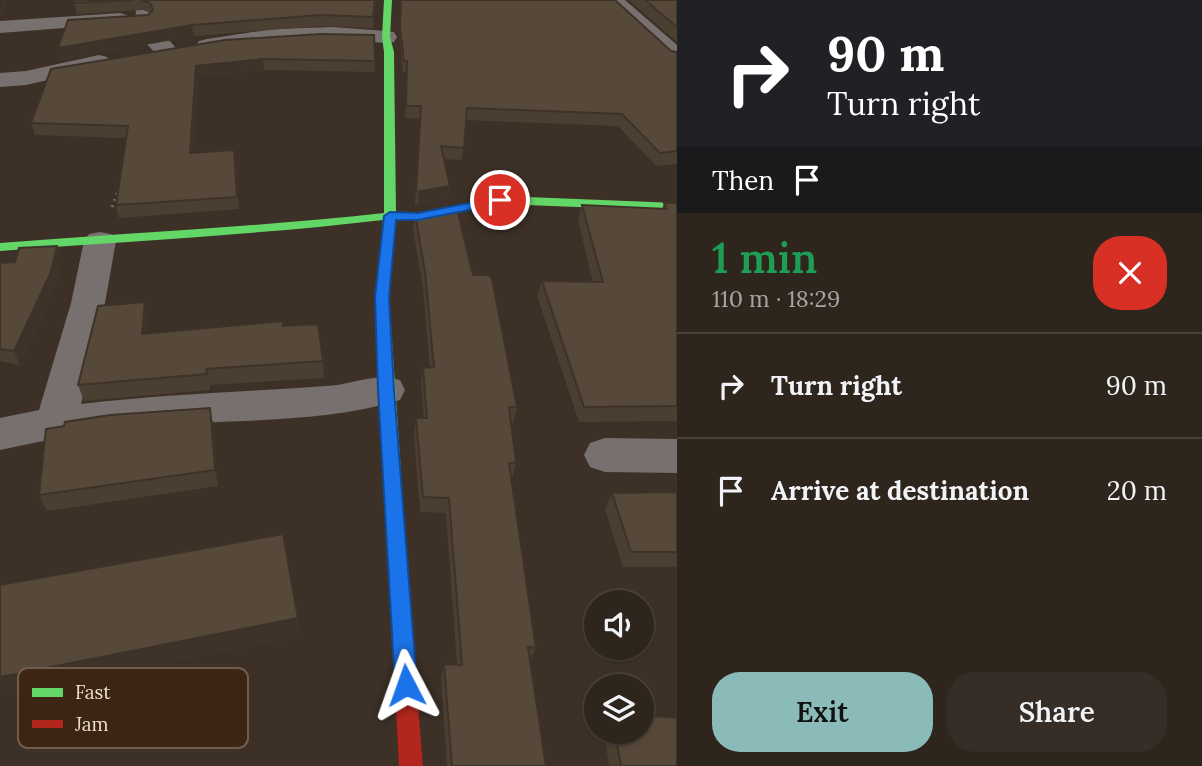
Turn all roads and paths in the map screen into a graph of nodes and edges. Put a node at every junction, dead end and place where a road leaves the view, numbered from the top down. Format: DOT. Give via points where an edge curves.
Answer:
graph roads {
  1 [pos="388,0"];
  2 [pos="613,0"];
  3 [pos="146,9"];
  4 [pos="4,26"];
  5 [pos="386,37"];
  6 [pos="167,51"];
  7 [pos="677,56"];
  8 [pos="20,61"];
  9 [pos="0,80"];
  10 [pos="122,179"];
  11 [pos="677,207"];
  12 [pos="390,216"];
  13 [pos="100,241"];
  14 [pos="0,247"];
  15 [pos="386,390"];
  16 [pos="56,422"];
  17 [pos="0,434"];
  18 [pos="605,456"];
  19 [pos="677,456"];
  20 [pos="411,766"];
  1 -- 5 [label="main road"];
  2 -- 7 [label="street"];
  3 -- 4 [label="street"];
  3 -- 6 [label="street" via="152,40"];
  4 -- 8 [label="street"];
  5 -- 6 [label="street" via="273,35"];
  5 -- 12 [label="main road"];
  6 -- 8 [label="street"];
  8 -- 9 [label="street"];
  10 -- 13 [label="path"];
  11 -- 12 [label="main road" via="500,200 418,217"];
  12 -- 13 [label="main road"];
  12 -- 15 [label="main road" via="382,297"];
  13 -- 14 [label="main road"];
  13 -- 16 [label="street"];
  15 -- 16 [label="street" via="330,401 152,410"];
  15 -- 20 [label="main road"];
  16 -- 17 [label="street"];
  18 -- 19 [label="street"];
}
